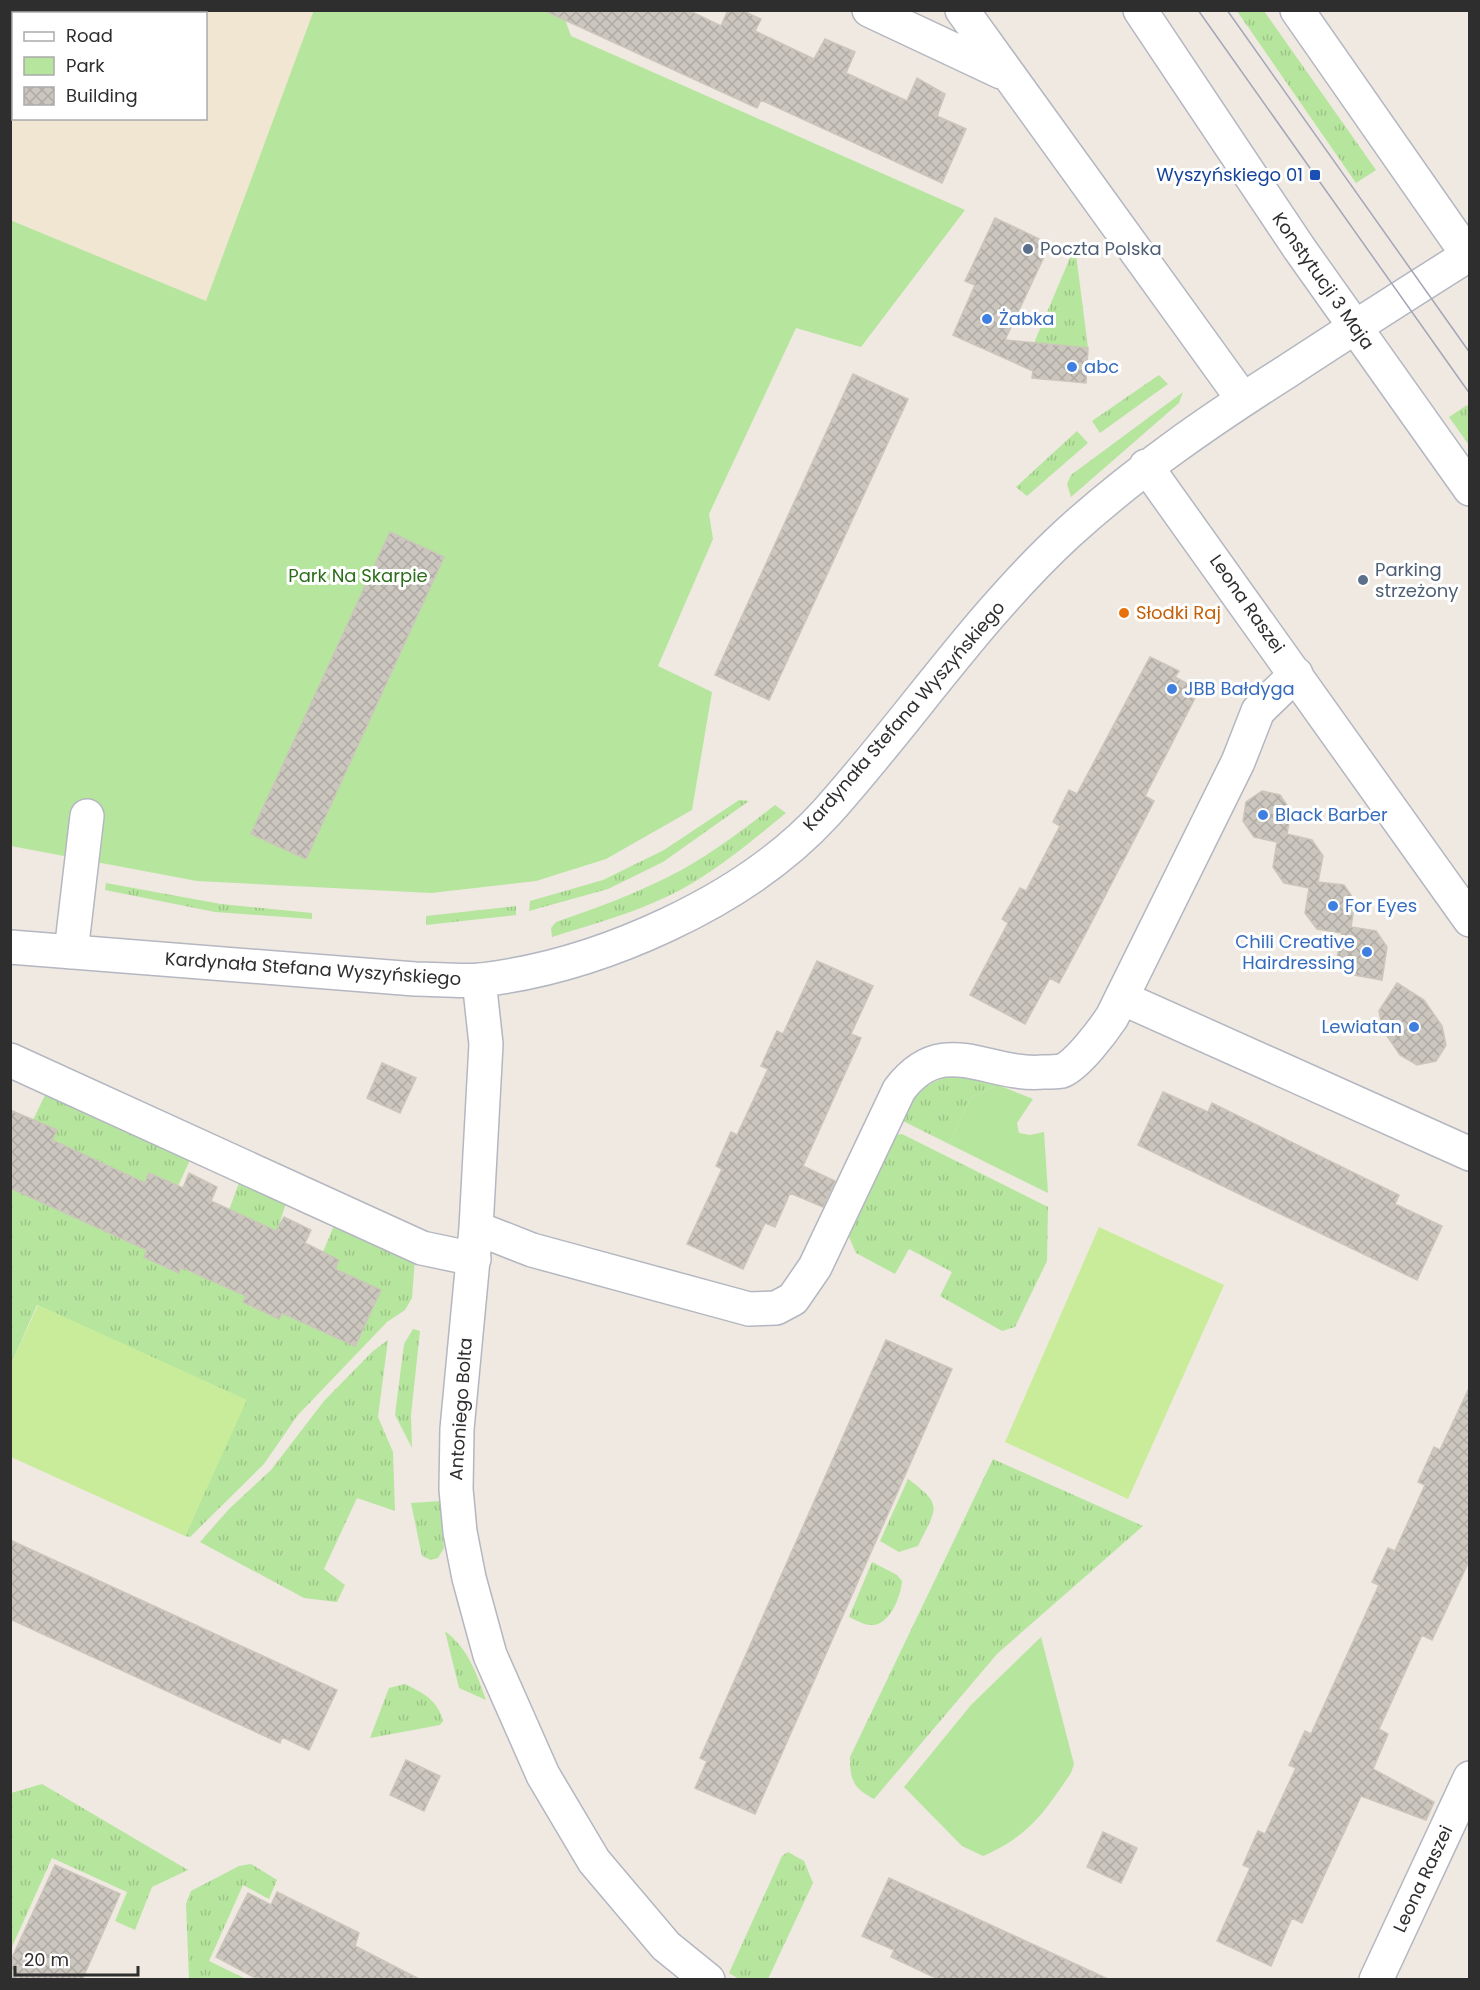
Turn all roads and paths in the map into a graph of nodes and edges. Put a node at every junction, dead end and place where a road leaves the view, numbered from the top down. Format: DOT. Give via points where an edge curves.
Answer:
graph roads {
  1 [pos="869,10"];
  2 [pos="962,10"];
  3 [pos="1140,10"];
  4 [pos="1297,10"];
  5 [pos="1006,74"];
  6 [pos="1469,256"];
  7 [pos="1356,325"];
  8 [pos="1242,398"];
  9 [pos="1146,466"];
  10 [pos="1470,489"];
  11 [pos="1296,674"];
  12 [pos="87,816"];
  13 [pos="1470,920"];
  14 [pos="10,947"];
  15 [pos="71,952"];
  16 [pos="479,980"];
  17 [pos="1122,998"];
  18 [pos="10,1060"];
  19 [pos="1470,1154"];
  20 [pos="475,1244"];
  21 [pos="1470,1778"];
  22 [pos="708,1980"];
  23 [pos="1376,1980"];
  1 -- 5 [label="street"];
  2 -- 5 [label="street"];
  3 -- 7 [label="street, Konstytucji 3 Maja" via="1299,248"];
  4 -- 6 [label="street"];
  5 -- 8 [label="street"];
  6 -- 7 [label="street, Kardynała Stefana Wyszyńskiego"];
  7 -- 8 [label="street, Kardynała Stefana Wyszyńskiego"];
  7 -- 10 [label="street, Konstytucji 3 Maja"];
  8 -- 9 [label="street, Kardynała Stefana Wyszyńskiego"];
  9 -- 11 [label="street, Leona Raszei"];
  9 -- 16 [label="street, Kardynała Stefana Wyszyńskiego" via="1069,533 1005,598 824,816 782,854 730,893 602,953"];
  11 -- 13 [label="street, Leona Raszei"];
  11 -- 17 [label="street" via="1258,711 1238,762"];
  12 -- 15 [label="street"];
  14 -- 15 [label="street, Kardynała Stefana Wyszyńskiego"];
  15 -- 16 [label="street, Kardynała Stefana Wyszyńskiego" via="415,979"];
  16 -- 20 [label="street, Antoniego Bolta" via="486,1044"];
  17 -- 19 [label="street"];
  17 -- 20 [label="street" via="1094,1043 1062,1071 1031,1073 959,1058 939,1060 916,1070 899,1090 815,1266 793,1299 776,1308 742,1307 532,1250"];
  18 -- 20 [label="street" via="422,1248"];
  20 -- 22 [label="street, Antoniego Bolta" via="457,1429 456,1489 469,1578 490,1655 543,1775 594,1861 666,1946"];
  21 -- 23 [label="street, Leona Raszei"];
}
